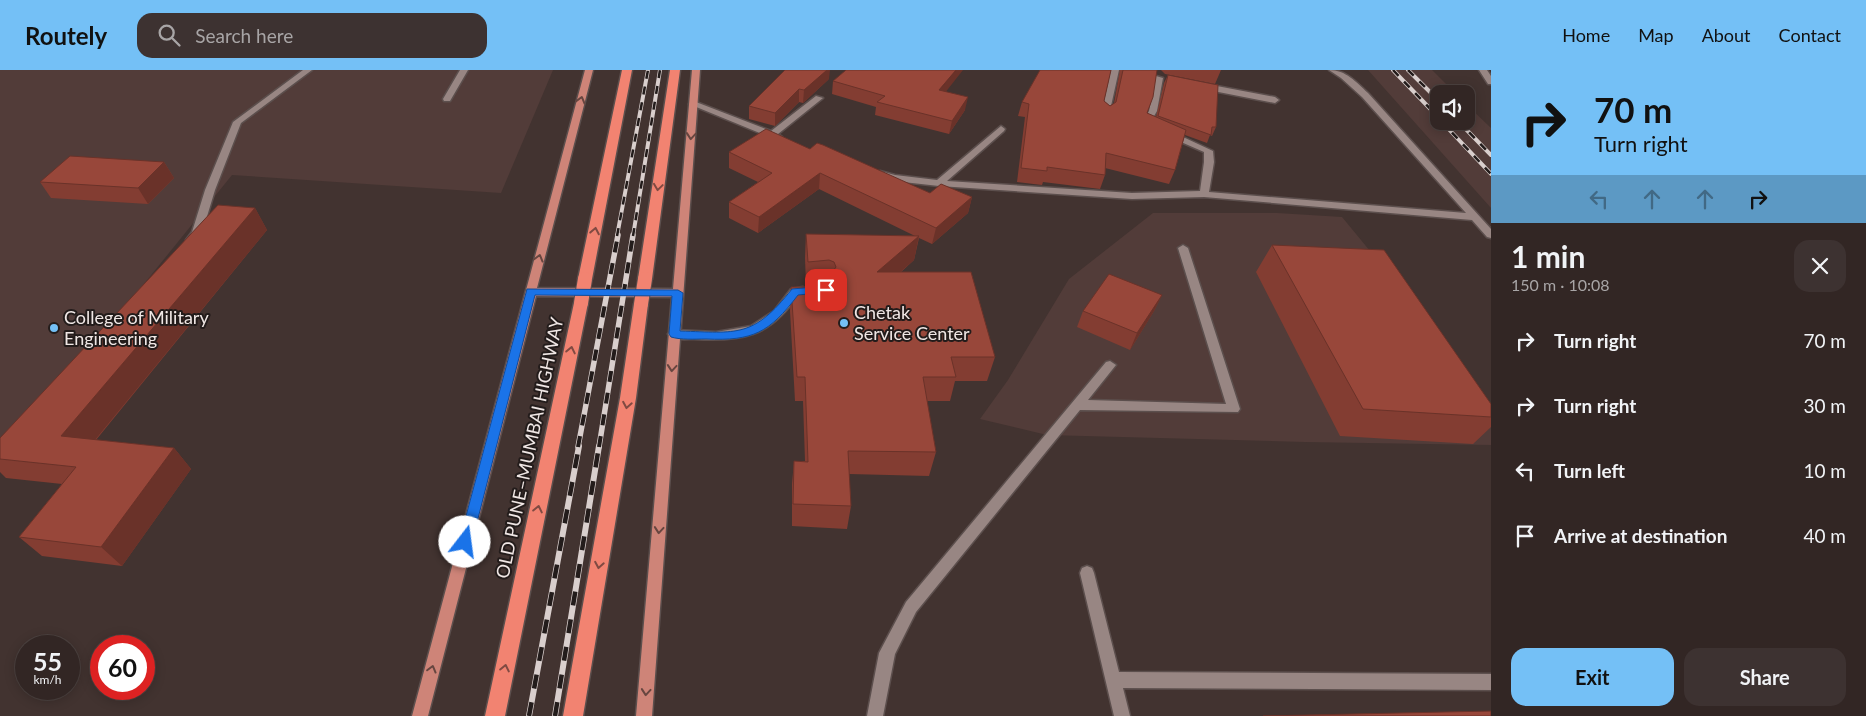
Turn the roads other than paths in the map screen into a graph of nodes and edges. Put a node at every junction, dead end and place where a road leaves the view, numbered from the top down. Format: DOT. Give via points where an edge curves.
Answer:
graph roads {
  1 [pos="308,70"];
  2 [pos="464,70"];
  3 [pos="589,70"];
  4 [pos="627,70"];
  5 [pos="675,70"];
  6 [pos="696,70"];
  7 [pos="1115,70"];
  8 [pos="1333,70"];
  9 [pos="1482,70"];
  10 [pos="1160,76"];
  11 [pos="1491,82"];
  12 [pos="1188,84"];
  13 [pos="819,98"];
  14 [pos="447,99"];
  15 [pos="1275,100"];
  16 [pos="693,104"];
  17 [pos="1105,115"];
  18 [pos="1001,130"];
  19 [pos="772,135"];
  20 [pos="786,142"];
  21 [pos="868,171"];
  22 [pos="939,183"];
  23 [pos="1204,194"];
  24 [pos="1475,218"];
  25 [pos="1491,235"];
  26 [pos="186,247"];
  27 [pos="1183,248"];
  28 [pos="818,290"];
  29 [pos="531,292"];
  30 [pos="678,293"];
  31 [pos="674,334"];
  32 [pos="1110,365"];
  33 [pos="1078,405"];
  34 [pos="1087,573"];
  35 [pos="1114,680"];
  36 [pos="1491,682"];
  37 [pos="420,716"];
  38 [pos="495,716"];
  39 [pos="573,716"];
  40 [pos="644,716"];
  41 [pos="875,716"];
  42 [pos="1122,716"];
  1 -- 26 [label="street" via="237,122 197,232"];
  2 -- 14 [label="street"];
  29 -- 3 [label="main road, one-way"];
  38 -- 4 [label="highway, OLD PUNE–MUMBAI HIGHWAY, one-way, bridge"];
  5 -- 39 [label="highway, one-way, bridge" via="628,398"];
  6 -- 16 [label="main road"];
  7 -- 17 [label="street"];
  8 -- 24 [label="street" via="1365,95"];
  9 -- 11 [label="street"];
  10 -- 23 [label="street" via="1147,126 1208,150"];
  12 -- 15 [label="street"];
  13 -- 19 [label="street"];
  16 -- 19 [label="street"];
  16 -- 30 [label="main road, one-way"];
  18 -- 22 [label="street"];
  19 -- 20 [label="street"];
  21 -- 22 [label="street" via="894,178"];
  22 -- 23 [label="street" via="1132,196"];
  23 -- 24 [label="street"];
  24 -- 25 [label="street"];
  27 -- 33 [label="street" via="1234,409"];
  28 -- 31 [label="street" via="795,292 778,315 754,330 732,336"];
  29 -- 30 [label="main road"];
  37 -- 29 [label="main road, one-way"];
  30 -- 31 [label="main road"];
  31 -- 40 [label="main road, one-way"];
  32 -- 33 [label="street"];
  33 -- 41 [label="street" via="911,608 887,653"];
  34 -- 35 [label="street"];
  35 -- 36 [label="street"];
  35 -- 42 [label="street"];
}
